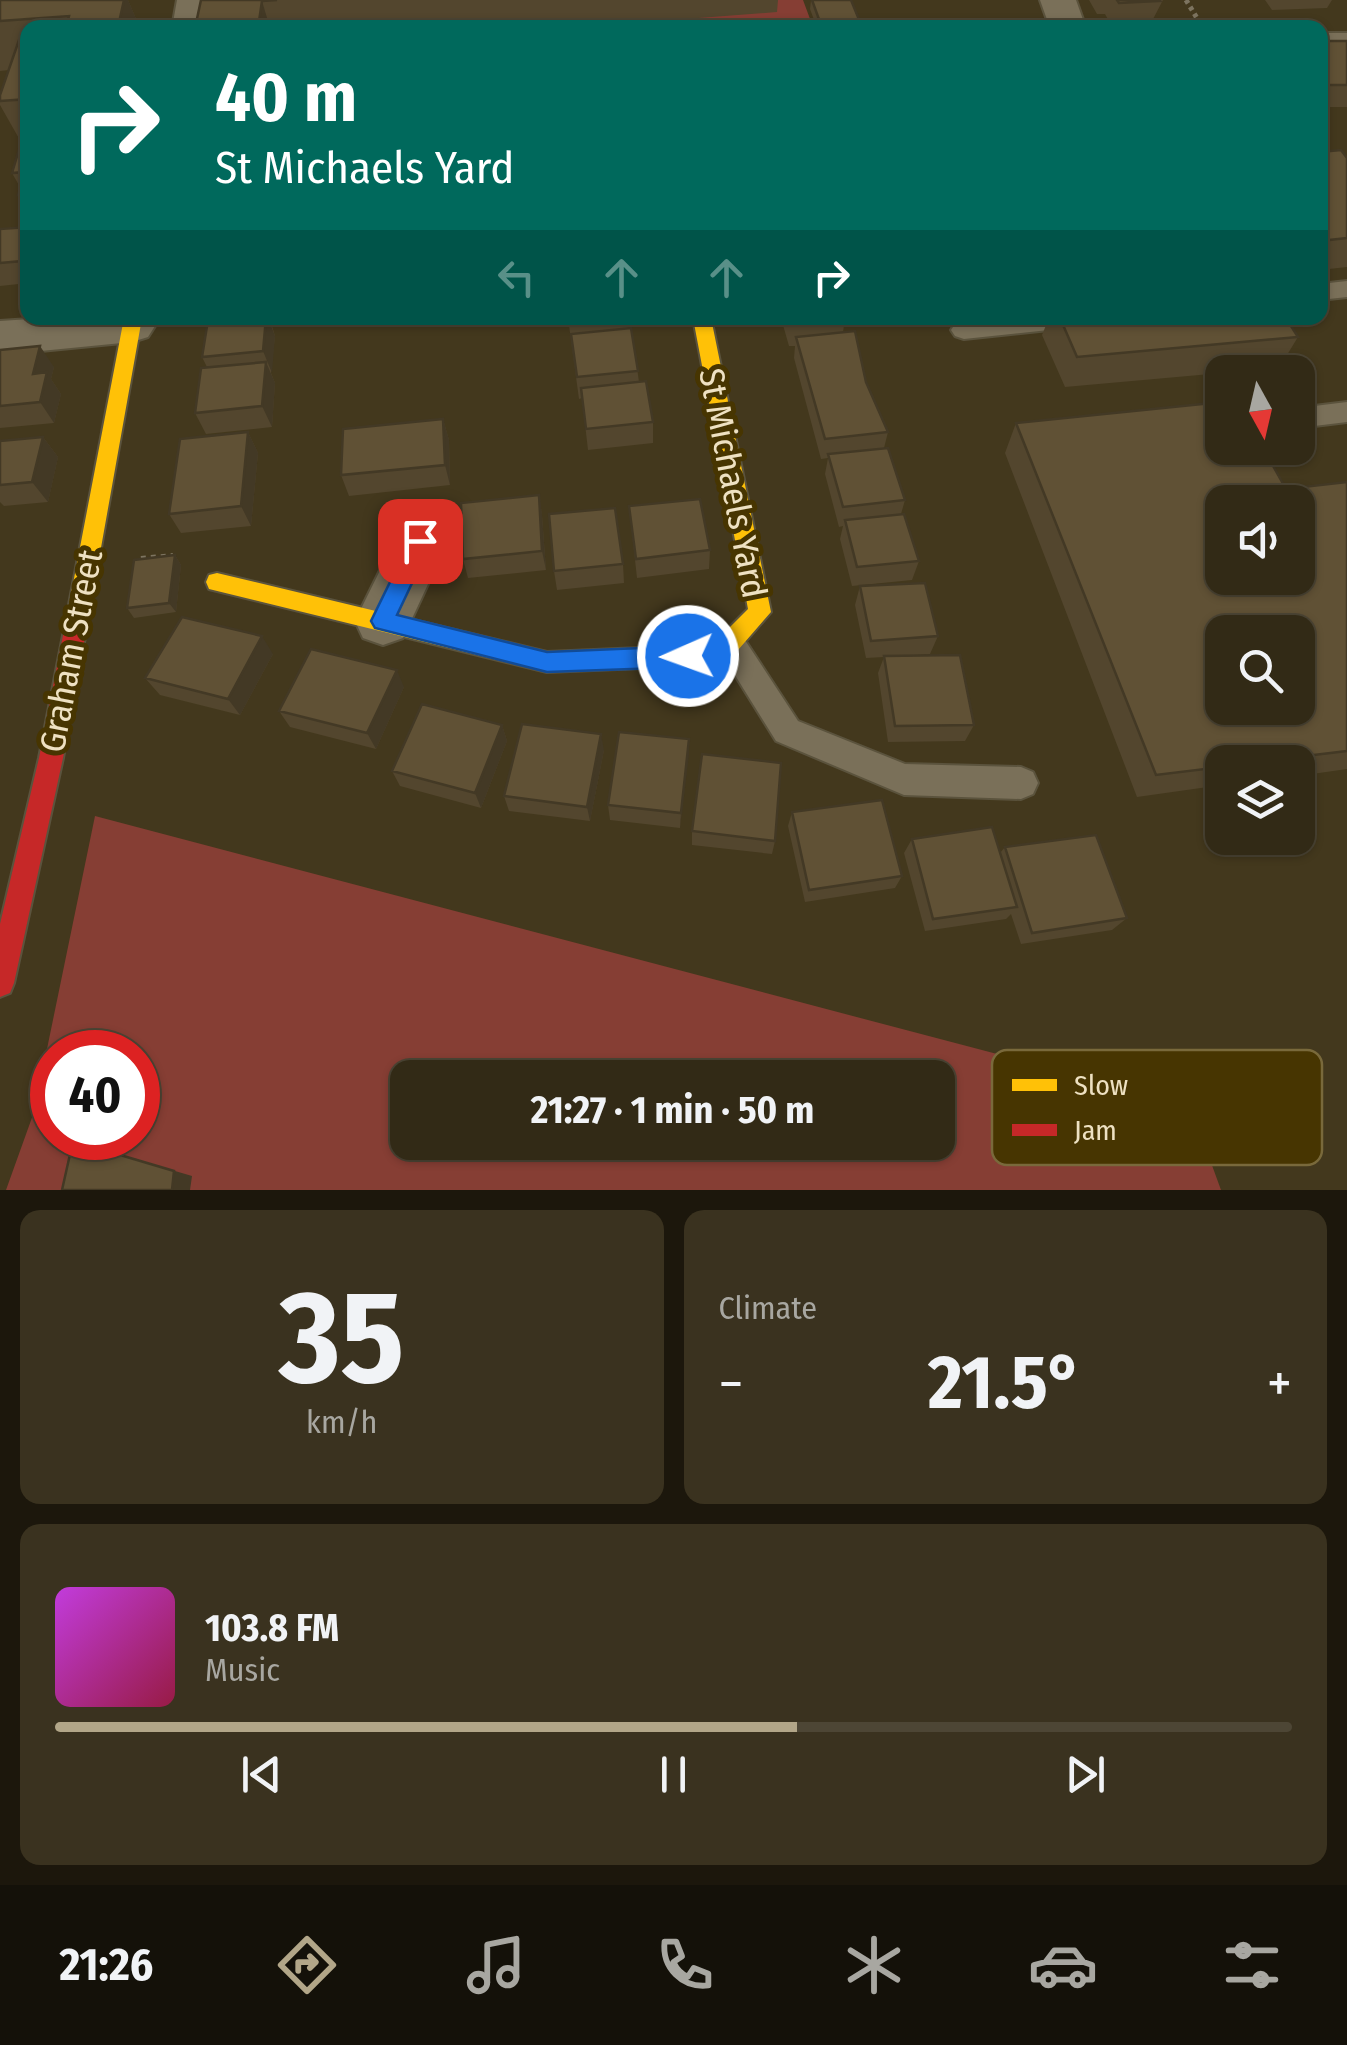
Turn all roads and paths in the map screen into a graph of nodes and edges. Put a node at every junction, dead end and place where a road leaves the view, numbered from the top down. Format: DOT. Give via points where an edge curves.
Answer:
graph roads {
  1 [pos="107,325"];
  2 [pos="131,325"];
  3 [pos="703,325"];
  4 [pos="1011,325"];
  5 [pos="964,330"];
  6 [pos="0,338"];
  7 [pos="1347,412"];
  8 [pos="1315,416"];
  9 [pos="420,541"];
  10 [pos="87,566"];
  11 [pos="218,582"];
  12 [pos="383,621"];
  13 [pos="730,643"];
  14 [pos="1021,783"];
  15 [pos="7,916"];
  16 [pos="0,983"];
  1 -- 6 [label="street"];
  2 -- 10 [label="street, Graham Street"];
  3 -- 13 [label="street, St Michaels Yard" via="760,612"];
  4 -- 5 [label="lane"];
  7 -- 8 [label="lane"];
  9 -- 12 [label="street"];
  10 -- 11 [label="path" via="171,555"];
  10 -- 15 [label="street, Graham Street" via="51,758"];
  11 -- 12 [label="street, St Michaels Yard"];
  12 -- 13 [label="street, St Michaels Yard" via="547,662 688,656"];
  13 -- 14 [label="lane" via="787,731 904,778"];
  15 -- 16 [label="street, Graham Street"];
}
